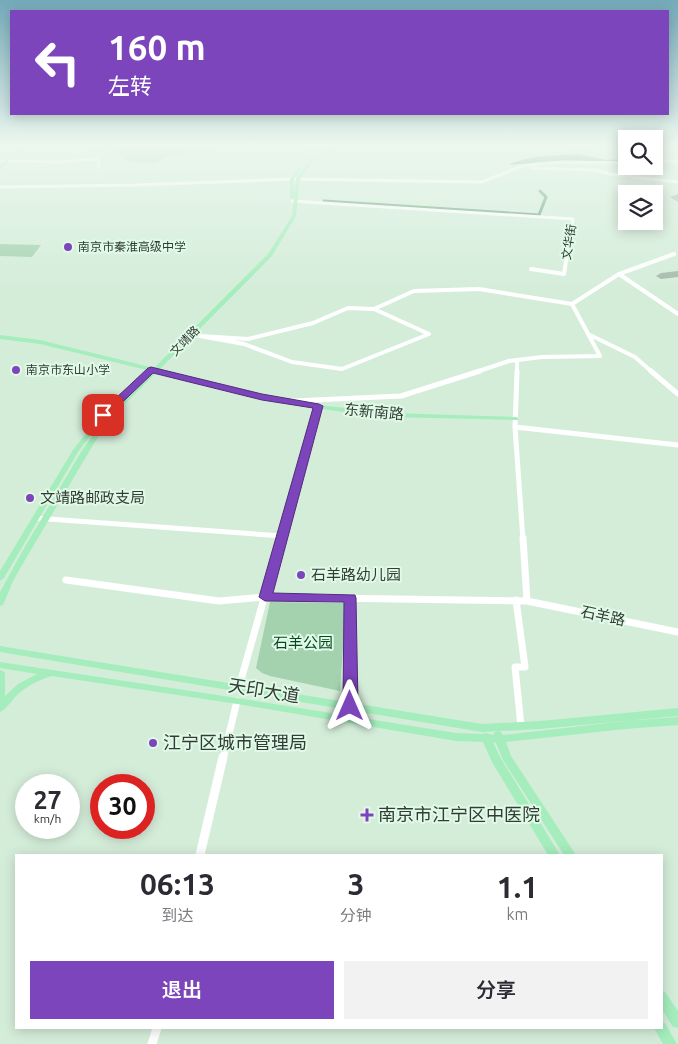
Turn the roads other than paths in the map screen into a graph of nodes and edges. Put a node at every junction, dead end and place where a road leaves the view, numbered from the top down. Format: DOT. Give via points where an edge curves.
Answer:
graph roads {
  1 [pos="294,193"];
  2 [pos="294,200"];
  3 [pos="674,254"];
  4 [pos="531,270"];
  5 [pos="619,274"];
  6 [pos="572,304"];
  7 [pos="374,309"];
  8 [pos="678,314"];
  9 [pos="588,334"];
  10 [pos="0,337"];
  11 [pos="517,360"];
  12 [pos="154,370"];
  13 [pos="678,394"];
  14 [pos="289,402"];
  15 [pos="319,406"];
  16 [pos="516,419"];
  17 [pos="515,427"];
  18 [pos="678,445"];
  19 [pos="34,518"];
  20 [pos="45,519"];
  21 [pos="282,536"];
  22 [pos="0,578"];
  23 [pos="66,580"];
  24 [pos="265,597"];
  25 [pos="350,598"];
  26 [pos="516,600"];
  27 [pos="527,601"];
  28 [pos="0,603"];
  29 [pos="678,632"];
  30 [pos="0,649"];
  31 [pos="0,665"];
  32 [pos="0,673"];
  33 [pos="55,673"];
  34 [pos="239,687"];
  35 [pos="0,699"];
  36 [pos="237,700"];
  37 [pos="350,706"];
  38 [pos="0,708"];
  39 [pos="678,712"];
  40 [pos="646,719"];
  41 [pos="678,721"];
  42 [pos="521,726"];
  43 [pos="678,726"];
  44 [pos="482,728"];
  45 [pos="494,728"];
  46 [pos="500,739"];
  47 [pos="486,740"];
  48 [pos="200,854"];
  49 [pos="553,854"];
  50 [pos="569,854"];
  51 [pos="663,999"];
  52 [pos="678,1022"];
  53 [pos="157,1029"];
  54 [pos="661,1029"];
  55 [pos="152,1044"];
  56 [pos="670,1044"];
  1 -- 2 [label="main road, 文靖路"];
  2 -- 4 [label="street, 文华街" via="573,219 564,274"];
  2 -- 12 [label="main road, 文靖路" via="294,216 270,255"];
  3 -- 5 [label="street"];
  5 -- 6 [label="street"];
  5 -- 8 [label="street"];
  6 -- 7 [label="street" via="479,289 414,291"];
  6 -- 9 [label="street"];
  7 -- 7 [label="street" via="348,308 313,323 248,339 200,336 244,344 292,362 342,370 429,334"];
  9 -- 11 [label="street" via="600,356"];
  9 -- 13 [label="street" via="635,357"];
  10 -- 12 [label="main road, 东新南路" via="40,342"];
  11 -- 14 [label="street" via="401,396"];
  11 -- 16 [label="street"];
  12 -- 14 [label="main road, 东新南路"];
  12 -- 19 [label="main road, 文靖路" via="103,415 90,431"];
  12 -- 20 [label="main road, 文靖路" via="84,450"];
  14 -- 15 [label="main road, 东新南路"];
  15 -- 16 [label="main road, 东新南路" via="389,415"];
  15 -- 21 [label="street"];
  16 -- 17 [label="street"];
  17 -- 18 [label="street"];
  17 -- 27 [label="street"];
  19 -- 20 [label="street"];
  19 -- 22 [label="main road, 文靖路"];
  20 -- 21 [label="street"];
  20 -- 28 [label="main road, 文靖路"];
  21 -- 24 [label="street"];
  23 -- 24 [label="street, 石羊路" via="219,601"];
  24 -- 25 [label="street, 石羊路"];
  24 -- 34 [label="street"];
  25 -- 26 [label="street, 石羊路"];
  25 -- 37 [label="street"];
  26 -- 27 [label="street, 石羊路"];
  26 -- 42 [label="street" via="525,667 515,667"];
  27 -- 29 [label="street, 石羊路"];
  30 -- 34 [label="main road, 天印大道"];
  31 -- 33 [label="main road, 天印大道"];
  32 -- 35 [label="main road"];
  33 -- 36 [label="main road, 天印大道"];
  33 -- 38 [label="main road" via="30,680 19,687"];
  34 -- 37 [label="main road, 天印大道"];
  36 -- 47 [label="main road, 天印大道"];
  36 -- 48 [label="street"];
  37 -- 44 [label="main road, 天印大道"];
  39 -- 40 [label="main road, 天印大道"];
  40 -- 41 [label="main road, 天印大道"];
  40 -- 42 [label="main road, 天印大道"];
  40 -- 43 [label="street"];
  40 -- 46 [label="main road, 天印大道"];
  42 -- 45 [label="main road, 天印大道"];
  44 -- 45 [label="main road, 天印大道"];
  44 -- 47 [label="main road"];
  45 -- 46 [label="main road"];
  46 -- 47 [label="main road, 天印大道"];
  46 -- 50 [label="main road" via="507,757"];
  47 -- 49 [label="main road"];
  51 -- 52 [label="main road"];
  53 -- 55 [label="street"];
  54 -- 56 [label="main road"];
}
